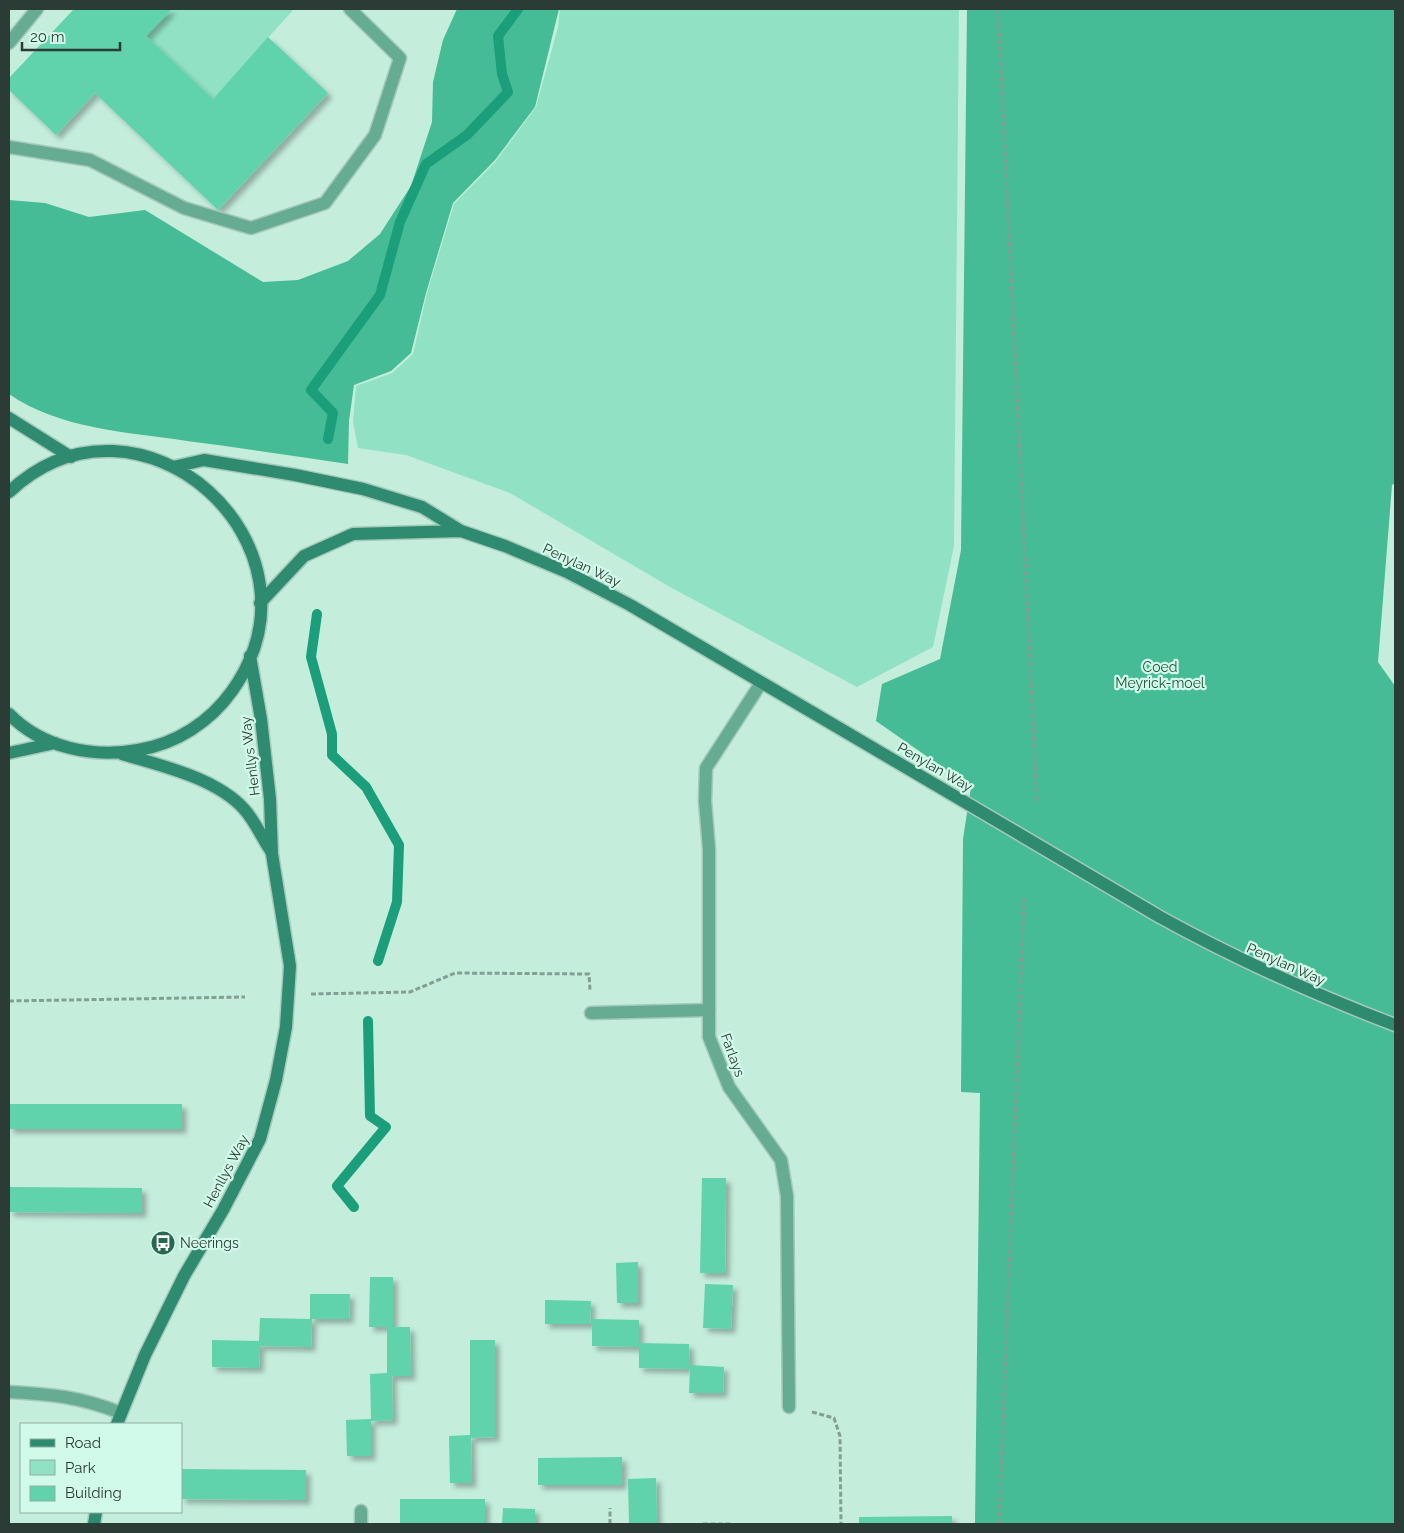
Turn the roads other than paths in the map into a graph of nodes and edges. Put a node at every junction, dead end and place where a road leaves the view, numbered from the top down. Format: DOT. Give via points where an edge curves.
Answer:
graph roads {
  1 [pos="37,9"];
  2 [pos="350,9"];
  3 [pos="9,43"];
  4 [pos="9,147"];
  5 [pos="9,418"];
  6 [pos="71,457"];
  7 [pos="173,467"];
  8 [pos="9,492"];
  9 [pos="461,531"];
  10 [pos="260,603"];
  11 [pos="250,656"];
  12 [pos="761,683"];
  13 [pos="9,714"];
  14 [pos="55,743"];
  15 [pos="9,753"];
  16 [pos="120,754"];
  17 [pos="272,854"];
  18 [pos="709,1010"];
  19 [pos="591,1013"];
  20 [pos="1395,1025"];
  21 [pos="9,1392"];
  22 [pos="789,1407"];
  23 [pos="119,1418"];
  24 [pos="361,1511"];
  25 [pos="361,1524"];
  1 -- 3 [label="street"];
  2 -- 4 [label="street" via="400,58 375,135 325,204 251,228 184,208 90,160"];
  5 -- 6 [label="street"];
  6 -- 7 [label="street" via="100,452 130,453"];
  6 -- 8 [label="street" via="43,468"];
  7 -- 9 [label="street, Penylan Way" via="204,460 363,489 422,507"];
  7 -- 10 [label="street" via="209,489 245,536 256,564"];
  9 -- 10 [label="street, Penylan Way" via="353,534 304,556"];
  9 -- 12 [label="street, Penylan Way" via="505,546 630,604"];
  10 -- 11 [label="street" via="259,623"];
  11 -- 16 [label="street" via="240,678 223,702 202,723 149,749"];
  11 -- 17 [label="street, Henllys Way" via="267,772"];
  12 -- 18 [label="street, Farlays" via="706,768"];
  12 -- 20 [label="street, Penylan Way" via="1226,953 1321,997"];
  13 -- 14 [label="street" via="34,734"];
  14 -- 15 [label="street"];
  14 -- 16 [label="street" via="90,753"];
  16 -- 17 [label="street, Henllys Way" via="170,768 224,792 245,810"];
  17 -- 23 [label="street, Henllys Way" via="290,966 286,1027 260,1139 184,1276"];
  18 -- 19 [label="street"];
  18 -- 22 [label="street, Farlays" via="709,1037 729,1088 782,1160 787,1190"];
  21 -- 23 [label="street" via="63,1395 100,1404"];
  24 -- 25 [label="street"];
}
